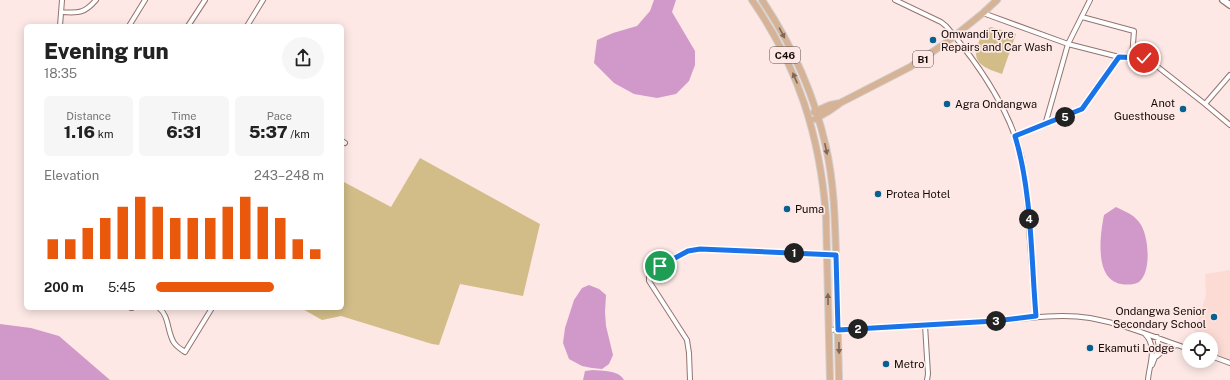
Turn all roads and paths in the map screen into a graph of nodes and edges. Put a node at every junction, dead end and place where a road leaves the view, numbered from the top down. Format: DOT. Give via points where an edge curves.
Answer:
graph roads {
  1 [pos="62,0"];
  2 [pos="96,0"];
  3 [pos="145,0"];
  4 [pos="205,0"];
  5 [pos="263,0"];
  6 [pos="752,0"];
  7 [pos="762,0"];
  8 [pos="895,0"];
  9 [pos="997,0"];
  10 [pos="1090,0"];
  11 [pos="1223,0"];
  12 [pos="1230,5"];
  13 [pos="61,12"];
  14 [pos="983,13"];
  15 [pos="1082,17"];
  16 [pos="60,24"];
  17 [pos="130,24"];
  18 [pos="189,24"];
  19 [pos="248,24"];
  20 [pos="954,36"];
  21 [pos="1068,44"];
  22 [pos="1119,57"];
  23 [pos="1132,57"];
  24 [pos="1230,75"];
  25 [pos="1205,104"];
  26 [pos="817,114"];
  27 [pos="809,118"];
  28 [pos="1045,125"];
  29 [pos="1230,125"];
  30 [pos="1015,136"];
  31 [pos="827,255"];
  32 [pos="836,255"];
  33 [pos="162,310"];
  34 [pos="211,310"];
  35 [pos="1036,316"];
  36 [pos="925,325"];
  37 [pos="829,330"];
  38 [pos="838,330"];
  39 [pos="1144,333"];
  40 [pos="1157,337"];
  41 [pos="1177,345"];
  42 [pos="1182,347"];
  43 [pos="1156,357"];
  44 [pos="1218,359"];
  45 [pos="1230,363"];
  46 [pos="1149,371"];
  47 [pos="690,380"];
  48 [pos="830,380"];
  49 [pos="839,380"];
  50 [pos="927,380"];
  51 [pos="1148,380"];
  1 -- 13 [label="street"];
  2 -- 13 [label="street" via="80,13"];
  3 -- 17 [label="street"];
  4 -- 18 [label="street"];
  5 -- 19 [label="street"];
  27 -- 6 [label="main road, C46, one-way" via="786,57"];
  7 -- 26 [label="main road, C46, one-way" via="793,54"];
  8 -- 20 [label="street" via="941,22"];
  9 -- 14 [label="main road, B1"];
  10 -- 15 [label="street"];
  11 -- 12 [label="street"];
  13 -- 16 [label="street"];
  14 -- 20 [label="main road, B1"];
  14 -- 21 [label="street"];
  15 -- 21 [label="street"];
  15 -- 23 [label="street" via="1134,31"];
  20 -- 26 [label="main road, B1" via="910,67 829,111"];
  20 -- 30 [label="street" via="992,90"];
  21 -- 22 [label="street"];
  21 -- 28 [label="street"];
  22 -- 23 [label="street"];
  22 -- 28 [label="street" via="1082,109"];
  23 -- 25 [label="street" via="1149,60"];
  24 -- 25 [label="street"];
  25 -- 29 [label="street"];
  26 -- 27 [label="main road, B1"];
  26 -- 32 [label="main road, one-way" via="826,147 833,190"];
  27 -- 31 [label="main road" via="824,192"];
  28 -- 30 [label="street"];
  30 -- 35 [label="street" via="1025,178"];
  31 -- 32 [label="street"];
  37 -- 31 [label="main road, one-way"];
  31 -- 47 [label="street" via="700,249 688,251 652,272 649,281 687,340"];
  32 -- 38 [label="main road"];
  33 -- 34 [label="street" via="172,341 185,352"];
  35 -- 36 [label="street"];
  35 -- 39 [label="street" via="1090,318"];
  36 -- 38 [label="street"];
  36 -- 50 [label="street"];
  37 -- 38 [label="street"];
  37 -- 48 [label="main road"];
  38 -- 49 [label="main road, one-way"];
  39 -- 40 [label="street"];
  39 -- 46 [label="street" via="1151,341"];
  40 -- 41 [label="street"];
  40 -- 43 [label="street" via="1159,344"];
  41 -- 42 [label="street"];
  41 -- 43 [label="street" via="1166,348"];
  43 -- 46 [label="street"];
  44 -- 45 [label="street"];
  46 -- 51 [label="street"];
}
